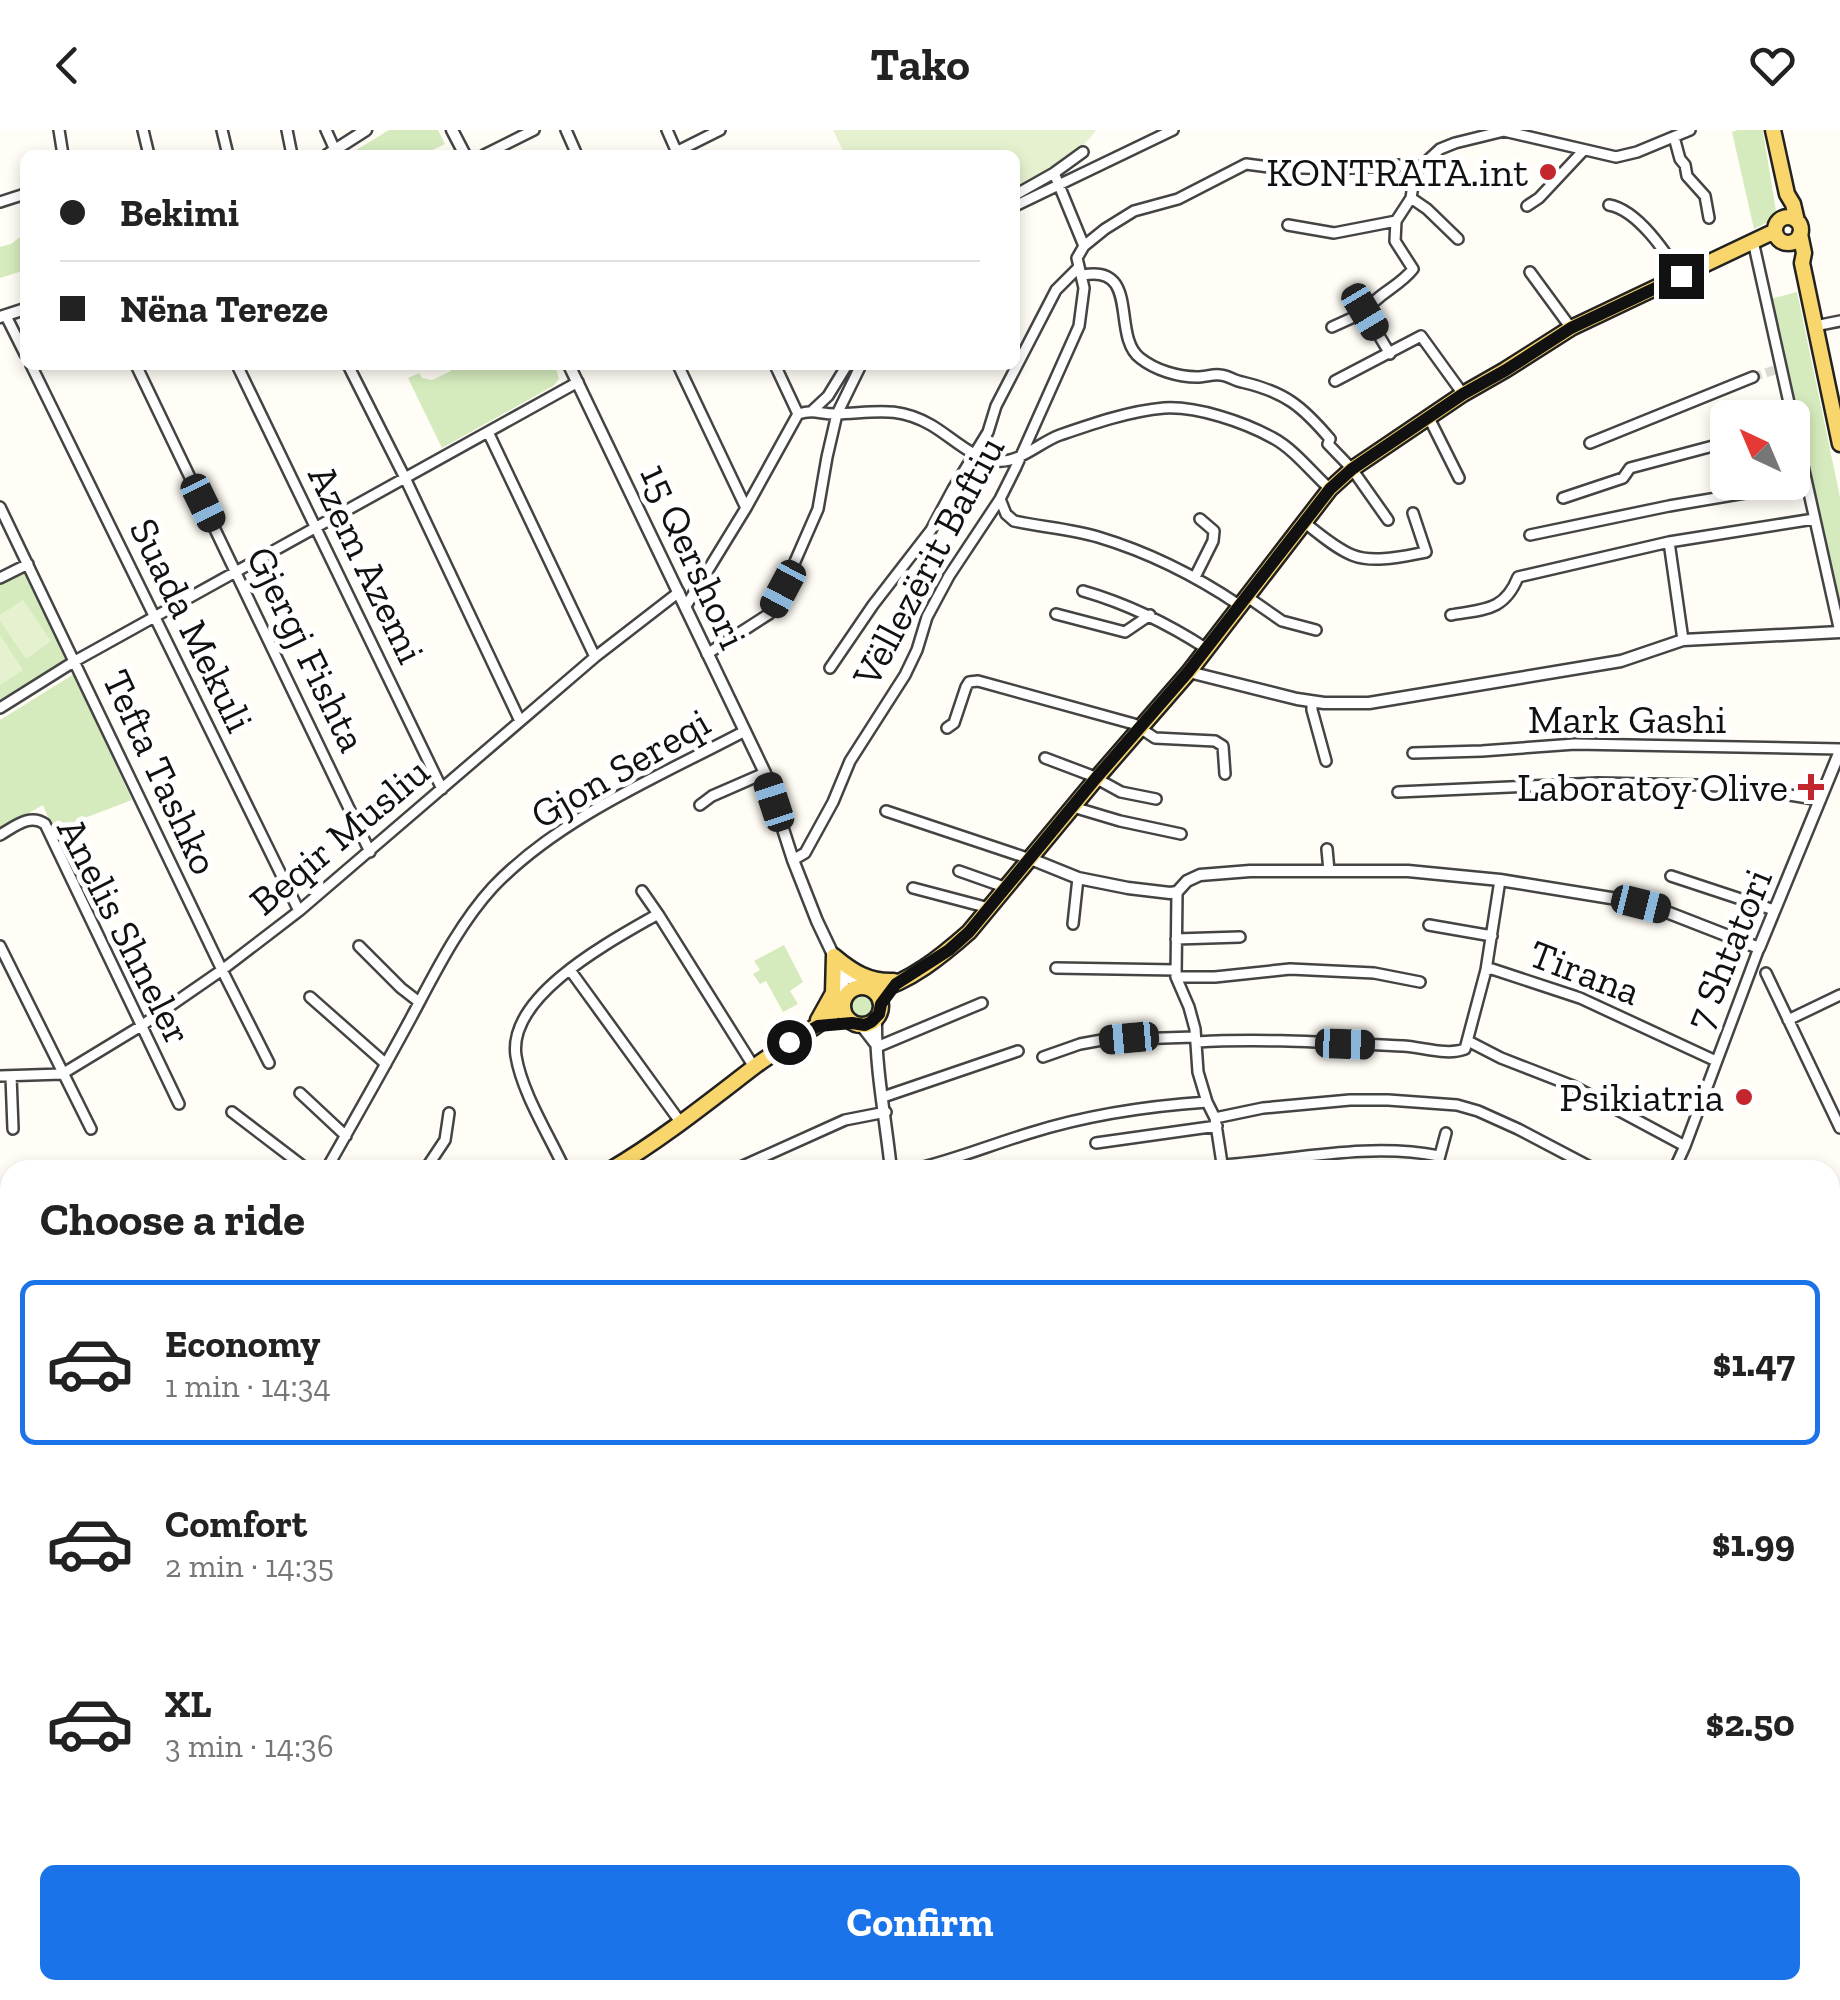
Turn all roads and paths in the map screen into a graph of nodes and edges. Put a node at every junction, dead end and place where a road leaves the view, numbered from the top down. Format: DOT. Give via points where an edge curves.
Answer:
graph roads {
  1 [pos="366,130"];
  2 [pos="534,130"];
  3 [pos="720,130"];
  4 [pos="1173,130"];
  5 [pos="1504,131"];
  6 [pos="1682,132"];
  7 [pos="1775,132"];
  8 [pos="334,150"];
  9 [pos="494,150"];
  10 [pos="684,150"];
  11 [pos="1083,152"];
  12 [pos="1583,152"];
  13 [pos="1415,172"];
  14 [pos="1054,173"];
  15 [pos="1059,186"];
  16 [pos="1020,192"];
  17 [pos="1787,194"];
  18 [pos="1411,198"];
  19 [pos="1020,204"];
  20 [pos="1526,206"];
  21 [pos="1609,206"];
  22 [pos="1709,218"];
  23 [pos="1396,222"];
  24 [pos="1288,224"];
  25 [pos="1799,228"];
  26 [pos="1780,231"];
  27 [pos="1458,239"];
  28 [pos="1753,241"];
  29 [pos="1084,246"];
  30 [pos="1802,263"];
  31 [pos="1081,271"];
  32 [pos="1530,272"];
  33 [pos="1681,276"];
  34 [pos="1365,312"];
  35 [pos="3,317"];
  36 [pos="1840,321"];
  37 [pos="1815,326"];
  38 [pos="1332,327"];
  39 [pos="1571,328"];
  40 [pos="20,346"];
  41 [pos="1390,354"];
  42 [pos="1020,360"];
  43 [pos="33,370"];
  44 [pos="138,370"];
  45 [pos="239,370"];
  46 [pos="351,370"];
  47 [pos="572,370"];
  48 [pos="680,370"];
  49 [pos="776,370"];
  50 [pos="843,370"];
  51 [pos="858,370"];
  52 [pos="1015,370"];
  53 [pos="1753,377"];
  54 [pos="578,382"];
  55 [pos="1335,382"];
  56 [pos="1463,394"];
  57 [pos="1788,400"];
  58 [pos="813,410"];
  59 [pos="798,414"];
  60 [pos="837,414"];
  61 [pos="1429,418"];
  62 [pos="488,432"];
  63 [pos="1590,443"];
  64 [pos="1840,444"];
  65 [pos="1710,447"];
  66 [pos="975,454"];
  67 [pos="1021,456"];
  68 [pos="1352,469"];
  69 [pos="406,478"];
  70 [pos="1459,478"];
  71 [pos="1330,489"];
  72 [pos="1563,498"];
  73 [pos="1000,499"];
  74 [pos="1710,499"];
  75 [pos="1809,500"];
  76 [pos="0,507"];
  77 [pos="746,508"];
  78 [pos="1413,513"];
  79 [pos="1200,519"];
  80 [pos="1814,519"];
  81 [pos="1388,520"];
  82 [pos="1304,522"];
  83 [pos="316,527"];
  84 [pos="1530,535"];
  85 [pos="1669,542"];
  86 [pos="28,564"];
  87 [pos="236,572"];
  88 [pos="1195,577"];
  89 [pos="0,578"];
  90 [pos="1083,591"];
  91 [pos="678,592"];
  92 [pos="1243,601"];
  93 [pos="686,606"];
  94 [pos="1056,614"];
  95 [pos="1150,615"];
  96 [pos="1451,615"];
  97 [pos="156,616"];
  98 [pos="1316,630"];
  99 [pos="1840,632"];
  100 [pos="1684,640"];
  101 [pos="1206,649"];
  102 [pos="707,654"];
  103 [pos="595,657"];
  104 [pos="75,661"];
  105 [pos="830,668"];
  106 [pos="1188,672"];
  107 [pos="1312,702"];
  108 [pos="0,708"];
  109 [pos="520,720"];
  110 [pos="947,728"];
  111 [pos="1140,728"];
  112 [pos="745,731"];
  113 [pos="1840,750"];
  114 [pos="1413,753"];
  115 [pos="1044,758"];
  116 [pos="1326,761"];
  117 [pos="765,773"];
  118 [pos="1225,774"];
  119 [pos="1096,778"];
  120 [pos="442,789"];
  121 [pos="1398,792"];
  122 [pos="1156,799"];
  123 [pos="1820,800"];
  124 [pos="700,805"];
  125 [pos="1073,807"];
  126 [pos="886,811"];
  127 [pos="1180,834"];
  128 [pos="0,835"];
  129 [pos="1326,849"];
  130 [pos="370,852"];
  131 [pos="1031,859"];
  132 [pos="792,860"];
  133 [pos="959,871"];
  134 [pos="1328,871"];
  135 [pos="1671,876"];
  136 [pos="1078,878"];
  137 [pos="1500,880"];
  138 [pos="914,888"];
  139 [pos="1007,888"];
  140 [pos="642,891"];
  141 [pos="1177,892"];
  142 [pos="989,908"];
  143 [pos="1774,910"];
  144 [pos="299,912"];
  145 [pos="658,914"];
  146 [pos="1073,924"];
  147 [pos="1428,925"];
  148 [pos="1492,936"];
  149 [pos="1240,937"];
  150 [pos="1176,938"];
  151 [pos="0,946"];
  152 [pos="359,946"];
  153 [pos="1759,948"];
  154 [pos="836,959"];
  155 [pos="1056,968"];
  156 [pos="222,970"];
  157 [pos="570,970"];
  158 [pos="1486,970"];
  159 [pos="1176,973"];
  160 [pos="1766,973"];
  161 [pos="898,982"];
  162 [pos="1420,982"];
  163 [pos="1840,995"];
  164 [pos="849,996"];
  165 [pos="310,997"];
  166 [pos="420,1002"];
  167 [pos="982,1003"];
  168 [pos="877,1005"];
  169 [pos="1788,1020"];
  170 [pos="856,1024"];
  171 [pos="142,1026"];
  172 [pos="815,1028"];
  173 [pos="1195,1040"];
  174 [pos="1468,1040"];
  175 [pos="876,1046"];
  176 [pos="1018,1050"];
  177 [pos="1043,1058"];
  178 [pos="1716,1061"];
  179 [pos="269,1062"];
  180 [pos="386,1064"];
  181 [pos="754,1067"];
  182 [pos="62,1074"];
  183 [pos="6,1076"];
  184 [pos="300,1092"];
  185 [pos="883,1097"];
  186 [pos="1208,1102"];
  187 [pos="179,1104"];
  188 [pos="232,1112"];
  189 [pos="886,1112"];
  190 [pos="448,1113"];
  191 [pos="1216,1122"];
  192 [pos="681,1123"];
  193 [pos="14,1128"];
  194 [pos="1840,1128"];
  195 [pos="90,1129"];
  196 [pos="1446,1133"];
  197 [pos="346,1136"];
  198 [pos="1096,1143"];
  199 [pos="1685,1146"];
  200 [pos="1439,1156"];
  201 [pos="295,1160"];
  202 [pos="332,1160"];
  203 [pos="432,1160"];
  204 [pos="560,1160"];
  205 [pos="625,1160"];
  206 [pos="756,1160"];
  207 [pos="890,1160"];
  208 [pos="950,1160"];
  209 [pos="1222,1160"];
  210 [pos="1273,1160"];
  211 [pos="1438,1160"];
  212 [pos="1576,1160"];
  213 [pos="1679,1160"];
  1 -- 8 [label="street"];
  2 -- 9 [label="street"];
  3 -- 10 [label="street"];
  4 -- 15 [label="street"];
  5 -- 12 [label="street"];
  5 -- 13 [label="street" via="1440,149"];
  6 -- 12 [label="street" via="1626,156"];
  6 -- 22 [label="street" via="1687,176 1704,196"];
  7 -- 17 [label="main road"];
  11 -- 14 [label="street"];
  12 -- 20 [label="street"];
  13 -- 18 [label="street"];
  13 -- 29 [label="street" via="1399,165 1246,164 1178,199 1134,211"];
  14 -- 15 [label="street"];
  14 -- 16 [label="street"];
  15 -- 19 [label="street"];
  15 -- 29 [label="street"];
  17 -- 25 [label="main road"];
  17 -- 26 [label="main road"];
  18 -- 23 [label="street"];
  18 -- 27 [label="street"];
  21 -- 33 [label="street" via="1648,232"];
  23 -- 24 [label="street" via="1334,233"];
  23 -- 34 [label="street" via="1395,241 1413,269"];
  25 -- 26 [label="main road" via="1790,217"];
  25 -- 26 [label="main road" via="1794,242"];
  25 -- 30 [label="main road"];
  26 -- 28 [label="main road"];
  26 -- 30 [label="main road"];
  28 -- 33 [label="main road"];
  28 -- 57 [label="street"];
  29 -- 31 [label="street"];
  30 -- 37 [label="main road"];
  31 -- 42 [label="street" via="1056,290"];
  31 -- 67 [label="street, Vëllezërit Baftiu" via="1080,326"];
  31 -- 68 [label="street" via="1114,282 1138,358 1182,376 1221,374 1268,388 1309,414"];
  32 -- 39 [label="street"];
  33 -- 39 [label="main road"];
  34 -- 38 [label="street"];
  34 -- 41 [label="street"];
  35 -- 40 [label="street"];
  36 -- 37 [label="street"];
  37 -- 64 [label="main road"];
  39 -- 56 [label="main road"];
  41 -- 55 [label="street"];
  41 -- 56 [label="street" via="1421,336"];
  43 -- 97 [label="street, Suada Mekuli"];
  44 -- 87 [label="street, Gjergj Fishta"];
  45 -- 83 [label="street, Azem Azemi"];
  46 -- 69 [label="street"];
  47 -- 54 [label="street, 15 Qershori"];
  48 -- 77 [label="street"];
  49 -- 59 [label="street"];
  50 -- 58 [label="street"];
  51 -- 60 [label="street"];
  52 -- 66 [label="street"];
  53 -- 63 [label="street"];
  54 -- 62 [label="street"];
  54 -- 91 [label="street, 15 Qershori"];
  56 -- 61 [label="main road"];
  58 -- 59 [label="street"];
  58 -- 60 [label="street"];
  59 -- 77 [label="street"];
  60 -- 66 [label="street" via="910,414"];
  60 -- 102 [label="street" via="818,510 769,614"];
  61 -- 68 [label="main road"];
  61 -- 70 [label="street"];
  62 -- 69 [label="street"];
  62 -- 103 [label="street"];
  65 -- 72 [label="street" via="1630,468 1623,478"];
  66 -- 67 [label="street" via="999,462"];
  66 -- 105 [label="street" via="931,530"];
  67 -- 71 [label="street" via="1044,440 1094,424 1165,408 1192,410 1274,439"];
  67 -- 73 [label="street, Vëllezërit Baftiu"];
  68 -- 71 [label="main road"];
  68 -- 81 [label="street"];
  69 -- 83 [label="street"];
  69 -- 109 [label="street"];
  71 -- 82 [label="main road"];
  73 -- 88 [label="street" via="1014,520 1095,536"];
  73 -- 132 [label="street, Vëllezërit Baftiu" via="948,576 917,650 850,761 805,854"];
  74 -- 84 [label="street"];
  75 -- 80 [label="street"];
  76 -- 86 [label="street, Tefta Tashko"];
  77 -- 93 [label="street"];
  78 -- 82 [label="street" via="1426,552 1386,558 1353,555"];
  79 -- 88 [label="street" via="1214,531"];
  80 -- 85 [label="street"];
  80 -- 99 [label="street"];
  82 -- 92 [label="main road"];
  83 -- 87 [label="street"];
  83 -- 120 [label="street, Azem Azemi"];
  85 -- 96 [label="street" via="1518,577 1493,608"];
  85 -- 100 [label="street"];
  86 -- 89 [label="street"];
  86 -- 104 [label="street, Tefta Tashko"];
  87 -- 97 [label="street"];
  87 -- 130 [label="street, Gjergj Fishta"];
  88 -- 92 [label="street"];
  90 -- 95 [label="street"];
  91 -- 93 [label="street, 15 Qershori"];
  91 -- 103 [label="street, Beqir Musliu"];
  92 -- 98 [label="street" via="1282,622"];
  92 -- 101 [label="main road"];
  93 -- 102 [label="street, 15 Qershori"];
  94 -- 95 [label="street" via="1125,632"];
  95 -- 101 [label="street"];
  97 -- 104 [label="street"];
  97 -- 144 [label="street, Suada Mekuli"];
  99 -- 100 [label="street"];
  100 -- 107 [label="street" via="1621,661 1369,702"];
  101 -- 106 [label="main road"];
  102 -- 112 [label="street, 15 Qershori"];
  103 -- 109 [label="street, Beqir Musliu"];
  104 -- 108 [label="street"];
  104 -- 156 [label="street, Tefta Tashko"];
  106 -- 107 [label="street"];
  106 -- 111 [label="main road"];
  107 -- 116 [label="street"];
  109 -- 120 [label="street, Beqir Musliu"];
  110 -- 111 [label="street" via="966,686 978,681"];
  111 -- 118 [label="street" via="1156,738 1215,741 1223,746"];
  111 -- 119 [label="main road"];
  112 -- 117 [label="street, 15 Qershori"];
  112 -- 166 [label="street, Gjon Sereqi" via="584,814 534,852 474,910"];
  113 -- 114 [label="street, Mark Gashi" via="1575,744"];
  113 -- 123 [label="street, 7 Shtatori"];
  115 -- 119 [label="street"];
  117 -- 124 [label="street"];
  117 -- 132 [label="street, 15 Qershori"];
  119 -- 122 [label="street"];
  119 -- 125 [label="main road"];
  120 -- 130 [label="street, Beqir Musliu"];
  121 -- 123 [label="street" via="1699,784"];
  123 -- 143 [label="street, 7 Shtatori"];
  125 -- 127 [label="street"];
  125 -- 131 [label="main road"];
  126 -- 131 [label="street"];
  128 -- 171 [label="street, Anelis Shneler" via="30,819 45,824"];
  129 -- 134 [label="street"];
  130 -- 144 [label="street, Beqir Musliu"];
  131 -- 136 [label="street"];
  131 -- 139 [label="main road"];
  132 -- 154 [label="street, 15 Qershori"];
  133 -- 139 [label="street"];
  134 -- 137 [label="street"];
  134 -- 141 [label="street" via="1200,875"];
  135 -- 143 [label="street"];
  136 -- 141 [label="street"];
  136 -- 146 [label="street"];
  137 -- 148 [label="street"];
  137 -- 153 [label="street" via="1664,910"];
  138 -- 142 [label="street"];
  139 -- 142 [label="main road"];
  140 -- 145 [label="street"];
  141 -- 150 [label="street"];
  142 -- 161 [label="main road" via="949,950"];
  143 -- 153 [label="street, 7 Shtatori"];
  144 -- 156 [label="street, Beqir Musliu"];
  145 -- 157 [label="street"];
  145 -- 181 [label="street"];
  147 -- 148 [label="street"];
  148 -- 158 [label="street"];
  149 -- 150 [label="street"];
  150 -- 159 [label="street"];
  151 -- 182 [label="street"];
  152 -- 166 [label="street"];
  153 -- 178 [label="street, 7 Shtatori"];
  154 -- 161 [label="main road" via="866,978"];
  154 -- 164 [label="street, 15 Qershori"];
  154 -- 172 [label="main road" via="833,993"];
  155 -- 159 [label="street"];
  156 -- 171 [label="street, Beqir Musliu"];
  156 -- 179 [label="street, Tefta Tashko"];
  157 -- 192 [label="street"];
  157 -- 204 [label="street" via="527,1011 516,1032 522,1080"];
  158 -- 174 [label="street"];
  158 -- 178 [label="street, Tirana" via="1580,998"];
  159 -- 162 [label="street" via="1214,977 1290,969"];
  159 -- 173 [label="street"];
  160 -- 169 [label="street"];
  161 -- 168 [label="main road"];
  163 -- 169 [label="street"];
  164 -- 168 [label="main road" via="868,988"];
  164 -- 170 [label="main road" via="845,1016"];
  164 -- 172 [label="main road"];
  165 -- 180 [label="street"];
  166 -- 180 [label="street, Gjon Sereqi"];
  167 -- 175 [label="street"];
  168 -- 170 [label="main road"];
  168 -- 175 [label="street"];
  169 -- 194 [label="street"];
  170 -- 172 [label="main road"];
  170 -- 175 [label="street"];
  171 -- 182 [label="street, Beqir Musliu"];
  171 -- 187 [label="street, Anelis Shneler"];
  172 -- 181 [label="main road"];
  173 -- 174 [label="street" via="1420,1046 1456,1053"];
  173 -- 177 [label="street" via="1102,1040"];
  173 -- 186 [label="street"];
  174 -- 199 [label="street"];
  175 -- 185 [label="street"];
  176 -- 185 [label="street"];
  178 -- 199 [label="street, 7 Shtatori"];
  180 -- 197 [label="street, Gjon Sereqi"];
  181 -- 192 [label="main road"];
  182 -- 183 [label="street, Beqir Musliu"];
  182 -- 195 [label="street"];
  183 -- 193 [label="street, Beqir Musliu"];
  184 -- 197 [label="street"];
  185 -- 189 [label="street"];
  186 -- 191 [label="street"];
  186 -- 208 [label="street" via="1083,1119"];
  188 -- 201 [label="street"];
  189 -- 206 [label="street" via="845,1120"];
  189 -- 207 [label="street"];
  190 -- 203 [label="street"];
  191 -- 198 [label="street"];
  191 -- 209 [label="street"];
  191 -- 212 [label="street" via="1264,1108 1350,1100 1457,1105"];
  192 -- 205 [label="main road"];
  196 -- 200 [label="street"];
  197 -- 202 [label="street, Gjon Sereqi"];
  199 -- 213 [label="street, 7 Shtatori"];
  200 -- 210 [label="street" via="1395,1150"];
  200 -- 211 [label="street"];
}
